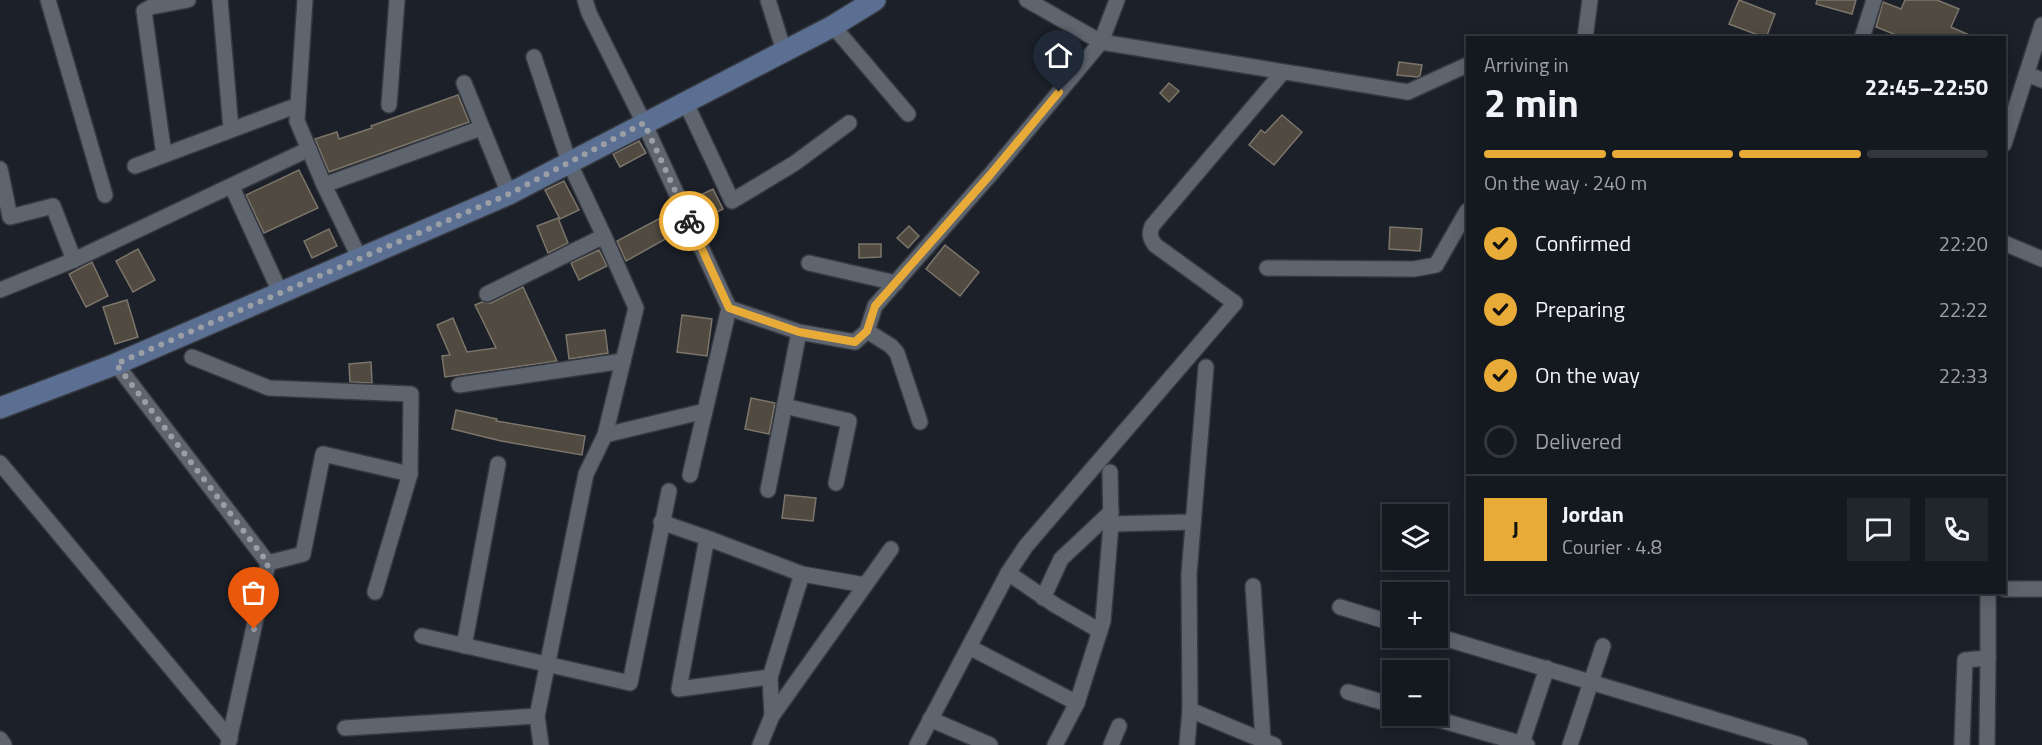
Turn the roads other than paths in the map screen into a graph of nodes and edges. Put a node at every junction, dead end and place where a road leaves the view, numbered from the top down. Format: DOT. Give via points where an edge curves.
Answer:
graph roads {
  1 [pos="48,0"];
  2 [pos="188,0"];
  3 [pos="220,0"];
  4 [pos="305,0"];
  5 [pos="397,0"];
  6 [pos="585,0"];
  7 [pos="768,0"];
  8 [pos="875,0"];
  9 [pos="1027,0"];
  10 [pos="1117,0"];
  11 [pos="1590,0"];
  12 [pos="1874,0"];
  13 [pos="2042,25"];
  14 [pos="833,26"];
  15 [pos="1585,36"];
  16 [pos="1863,36"];
  17 [pos="1101,42"];
  18 [pos="784,51"];
  19 [pos="534,57"];
  20 [pos="1466,65"];
  21 [pos="1283,72"];
  22 [pos="2027,74"];
  23 [pos="2042,80"];
  24 [pos="464,83"];
  25 [pos="685,101"];
  26 [pos="298,105"];
  27 [pos="389,105"];
  28 [pos="908,114"];
  29 [pos="644,123"];
  30 [pos="849,123"];
  31 [pos="481,128"];
  32 [pos="231,129"];
  33 [pos="2006,138"];
  34 [pos="309,149"];
  35 [pos="164,155"];
  36 [pos="569,162"];
  37 [pos="135,166"];
  38 [pos="0,169"];
  39 [pos="232,186"];
  40 [pos="324,186"];
  41 [pos="509,194"];
  42 [pos="105,195"];
  43 [pos="1466,212"];
  44 [pos="604,236"];
  45 [pos="2006,244"];
  46 [pos="360,259"];
  47 [pos="2042,259"];
  48 [pos="74,260"];
  49 [pos="809,264"];
  50 [pos="1267,268"];
  51 [pos="896,283"];
  52 [pos="0,290"];
  53 [pos="280,292"];
  54 [pos="487,294"];
  55 [pos="729,308"];
  56 [pos="867,331"];
  57 [pos="799,332"];
  58 [pos="192,357"];
  59 [pos="623,361"];
  60 [pos="116,364"];
  61 [pos="1206,368"];
  62 [pos="459,385"];
  63 [pos="784,406"];
  64 [pos="0,408"];
  65 [pos="705,411"];
  66 [pos="920,422"];
  67 [pos="605,435"];
  68 [pos="0,463"];
  69 [pos="498,464"];
  70 [pos="1110,472"];
  71 [pos="410,474"];
  72 [pos="690,475"];
  73 [pos="836,483"];
  74 [pos="768,490"];
  75 [pos="669,491"];
  76 [pos="1111,518"];
  77 [pos="661,522"];
  78 [pos="1193,522"];
  79 [pos="707,538"];
  80 [pos="891,549"];
  81 [pos="268,563"];
  82 [pos="1008,573"];
  83 [pos="802,574"];
  84 [pos="865,585"];
  85 [pos="1253,586"];
  86 [pos="2006,589"];
  87 [pos="2042,589"];
  88 [pos="375,592"];
  89 [pos="1988,594"];
  90 [pos="1042,598"];
  91 [pos="1340,607"];
  92 [pos="1382,620"];
  93 [pos="1100,630"];
  94 [pos="422,636"];
  95 [pos="1448,639"];
  96 [pos="464,646"];
  97 [pos="1603,646"];
  98 [pos="969,647"];
  99 [pos="1988,658"];
  100 [pos="548,663"];
  101 [pos="1547,669"];
  102 [pos="770,677"];
  103 [pos="1592,682"];
  104 [pos="1348,692"];
  105 [pos="1382,702"];
  106 [pos="1077,703"];
  107 [pos="1190,710"];
  108 [pos="537,716"];
  109 [pos="772,716"];
  110 [pos="930,719"];
  111 [pos="1448,722"];
  112 [pos="1119,726"];
  113 [pos="345,728"];
  114 [pos="0,740"];
  115 [pos="229,742"];
  116 [pos="1269,743"];
  117 [pos="1524,744"];
  118 [pos="4,745"];
  119 [pos="541,745"];
  120 [pos="760,745"];
  121 [pos="917,745"];
  122 [pos="990,745"];
  123 [pos="1055,745"];
  124 [pos="1110,745"];
  125 [pos="1187,745"];
  126 [pos="1570,745"];
  127 [pos="1800,745"];
  128 [pos="1962,745"];
  129 [pos="1987,745"];
  1 -- 42 [label="street"];
  2 -- 35 [label="street" via="144,11"];
  3 -- 32 [label="street"];
  4 -- 26 [label="street"];
  5 -- 27 [label="street"];
  6 -- 29 [label="street"];
  7 -- 18 [label="street"];
  8 -- 14 [label="street"];
  9 -- 17 [label="street"];
  10 -- 17 [label="street"];
  11 -- 15 [label="street"];
  12 -- 16 [label="street"];
  13 -- 22 [label="street"];
  14 -- 18 [label="street"];
  14 -- 28 [label="street"];
  17 -- 21 [label="street"];
  17 -- 51 [label="street"];
  18 -- 25 [label="street"];
  19 -- 36 [label="street"];
  20 -- 21 [label="street" via="1408,92"];
  21 -- 82 [label="street" via="1150,232 1155,245 1235,303 1026,546"];
  22 -- 23 [label="street"];
  22 -- 33 [label="street"];
  24 -- 31 [label="street"];
  25 -- 29 [label="street"];
  25 -- 30 [label="street" via="732,201 795,163"];
  26 -- 32 [label="street"];
  26 -- 34 [label="street" via="297,121"];
  29 -- 36 [label="street"];
  29 -- 55 [label="street"];
  31 -- 40 [label="street"];
  31 -- 41 [label="street"];
  32 -- 35 [label="street"];
  34 -- 39 [label="street"];
  34 -- 40 [label="street"];
  35 -- 37 [label="street"];
  36 -- 41 [label="street"];
  36 -- 44 [label="street"];
  38 -- 48 [label="street" via="10,217 52,206"];
  39 -- 48 [label="street"];
  39 -- 53 [label="street"];
  40 -- 46 [label="street"];
  41 -- 46 [label="street"];
  43 -- 50 [label="street" via="1436,265 1414,269"];
  44 -- 54 [label="street"];
  44 -- 59 [label="street" via="636,308"];
  45 -- 47 [label="street"];
  46 -- 53 [label="street"];
  48 -- 52 [label="street"];
  49 -- 51 [label="street"];
  51 -- 56 [label="street" via="875,306"];
  53 -- 60 [label="street"];
  55 -- 57 [label="street"];
  55 -- 65 [label="street"];
  56 -- 57 [label="street" via="855,342"];
  56 -- 66 [label="street" via="897,352"];
  57 -- 63 [label="street"];
  58 -- 71 [label="street" via="269,388 411,394"];
  59 -- 62 [label="street"];
  59 -- 67 [label="street"];
  60 -- 64 [label="street"];
  60 -- 81 [label="street"];
  61 -- 78 [label="street"];
  63 -- 73 [label="street" via="849,421"];
  63 -- 74 [label="street"];
  65 -- 67 [label="street"];
  65 -- 72 [label="street"];
  67 -- 100 [label="street" via="586,474"];
  68 -- 115 [label="street"];
  69 -- 96 [label="street"];
  70 -- 76 [label="street"];
  71 -- 81 [label="street" via="323,454 303,554"];
  71 -- 88 [label="street"];
  75 -- 77 [label="street"];
  76 -- 78 [label="street"];
  76 -- 90 [label="street" via="1061,559"];
  76 -- 93 [label="street"];
  77 -- 79 [label="street"];
  77 -- 100 [label="street" via="630,683"];
  78 -- 107 [label="street" via="1189,574"];
  79 -- 83 [label="street"];
  79 -- 102 [label="street" via="679,689"];
  80 -- 84 [label="street"];
  81 -- 115 [label="street"];
  82 -- 90 [label="street"];
  82 -- 98 [label="street"];
  83 -- 84 [label="street"];
  83 -- 102 [label="street"];
  84 -- 109 [label="street"];
  85 -- 116 [label="street"];
  86 -- 87 [label="street"];
  89 -- 99 [label="street"];
  90 -- 93 [label="street"];
  91 -- 92 [label="street"];
  93 -- 106 [label="street"];
  94 -- 96 [label="street"];
  95 -- 101 [label="street"];
  96 -- 100 [label="street"];
  97 -- 103 [label="street"];
  98 -- 106 [label="street"];
  98 -- 110 [label="street"];
  99 -- 128 [label="street" via="1965,660"];
  99 -- 129 [label="street"];
  100 -- 108 [label="street"];
  101 -- 103 [label="street"];
  101 -- 117 [label="street"];
  102 -- 109 [label="street"];
  103 -- 126 [label="street"];
  103 -- 127 [label="street"];
  104 -- 105 [label="street"];
  106 -- 123 [label="street"];
  107 -- 116 [label="street"];
  107 -- 125 [label="street"];
  108 -- 113 [label="street"];
  108 -- 119 [label="street"];
  109 -- 120 [label="street"];
  110 -- 121 [label="street"];
  110 -- 122 [label="street"];
  111 -- 117 [label="street"];
  112 -- 124 [label="street"];
  114 -- 118 [label="street"];
}
